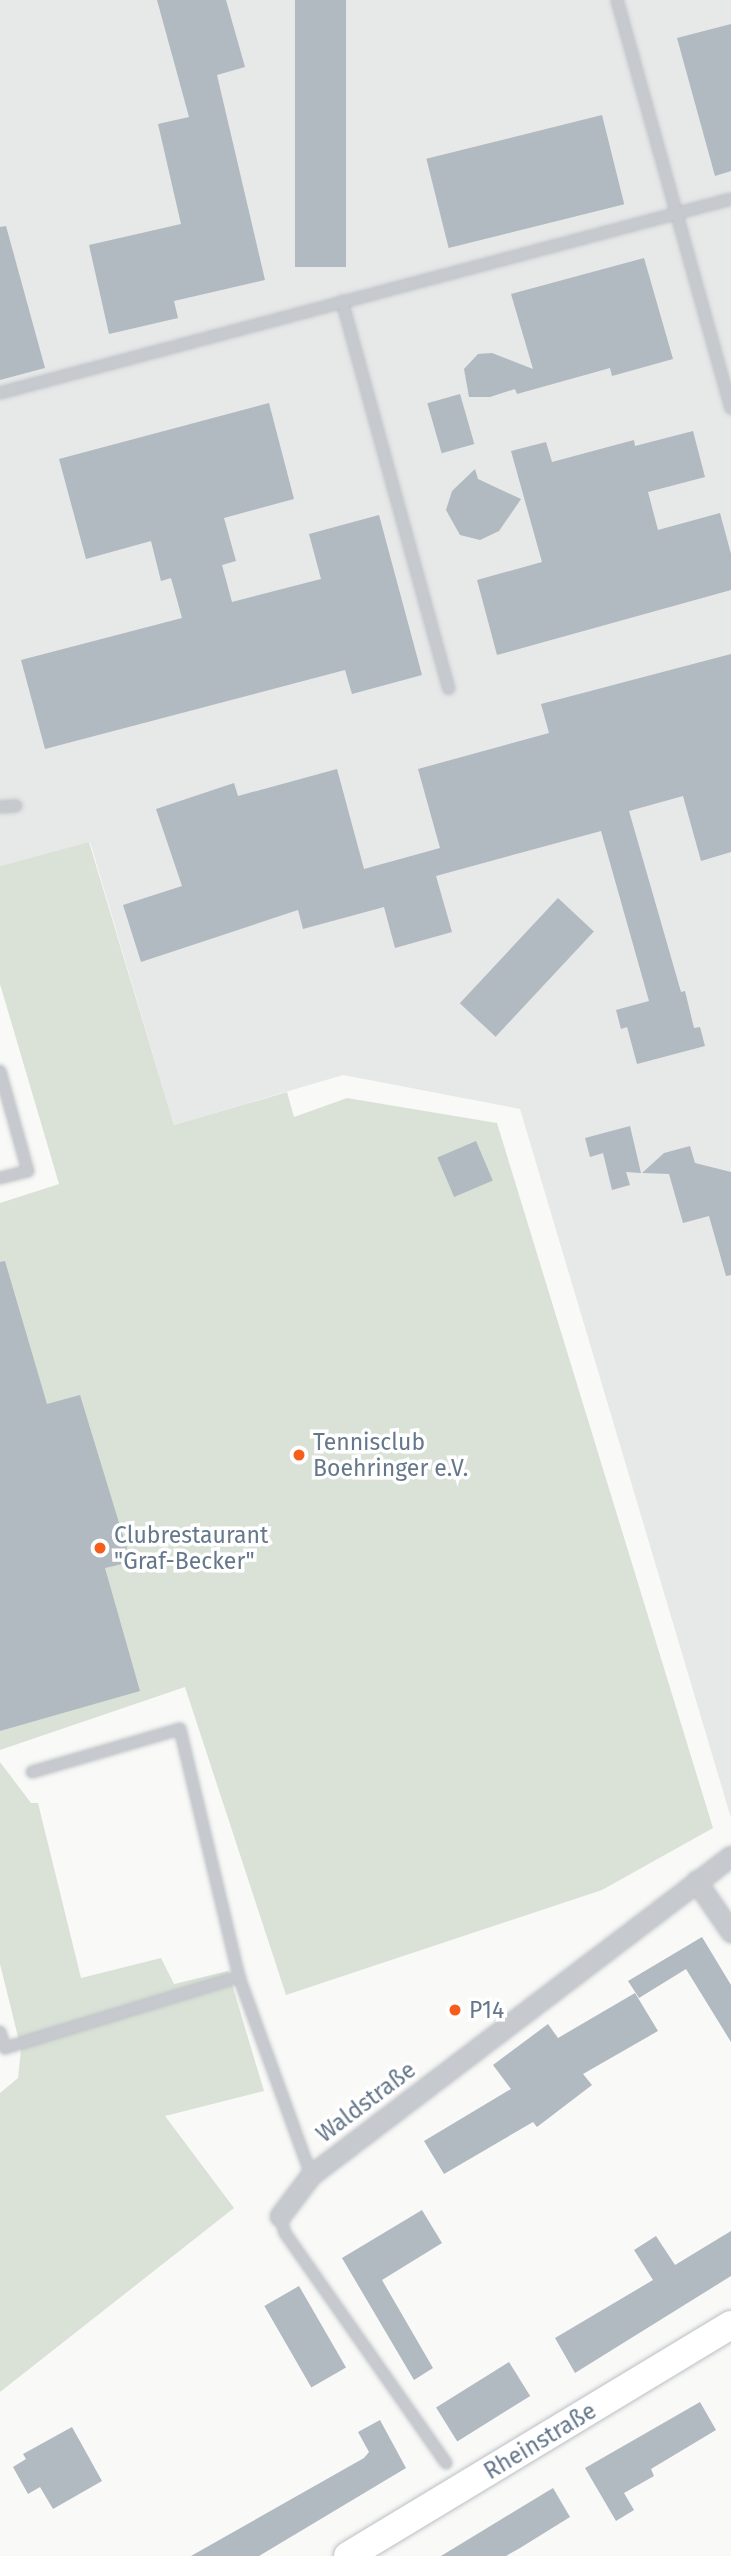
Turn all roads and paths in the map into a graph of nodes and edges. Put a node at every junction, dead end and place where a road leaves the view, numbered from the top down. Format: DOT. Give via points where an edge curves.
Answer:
graph roads {
  1 [pos="617,0"];
  2 [pos="731,200"];
  3 [pos="680,215"];
  4 [pos="342,301"];
  5 [pos="0,393"];
  6 [pos="731,408"];
  7 [pos="449,689"];
  8 [pos="16,806"];
  9 [pos="0,807"];
  10 [pos="0,1071"];
  11 [pos="0,1178"];
  12 [pos="32,1772"];
  13 [pos="731,1856"];
  14 [pos="696,1881"];
  15 [pos="731,1932"];
  16 [pos="239,1977"];
  17 [pos="0,2032"];
  18 [pos="311,2175"];
  19 [pos="280,2216"];
  20 [pos="731,2325"];
  21 [pos="446,2463"];
  22 [pos="348,2556"];
  1 -- 3 [label="lane"];
  2 -- 3 [label="lane"];
  3 -- 4 [label="lane"];
  3 -- 6 [label="lane"];
  4 -- 5 [label="lane"];
  4 -- 7 [label="lane"];
  8 -- 9 [label="lane"];
  10 -- 11 [label="lane" via="28,1171"];
  12 -- 16 [label="lane" via="180,1729"];
  13 -- 14 [label="street, Waldstraße"];
  14 -- 15 [label="street"];
  14 -- 18 [label="street, Waldstraße"];
  16 -- 17 [label="lane" via="5,2048"];
  16 -- 18 [label="lane"];
  18 -- 19 [label="street, Waldstraße"];
  19 -- 21 [label="lane, Waldstraße" via="285,2233"];
  20 -- 22 [label="main road, Rheinstraße"];
}
